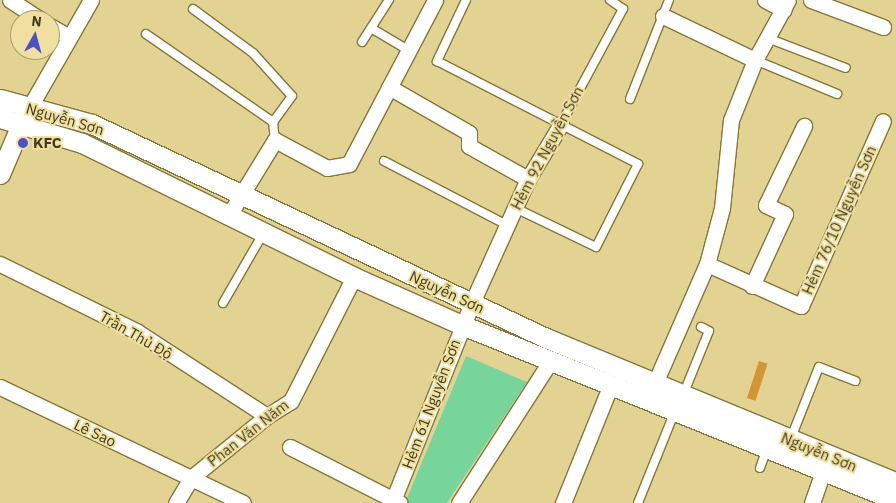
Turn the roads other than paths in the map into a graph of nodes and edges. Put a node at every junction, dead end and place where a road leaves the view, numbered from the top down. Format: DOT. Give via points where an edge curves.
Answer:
graph roads {
  1 [pos="10,0"];
  2 [pos="91,0"];
  3 [pos="389,0"];
  4 [pos="435,0"];
  5 [pos="466,0"];
  6 [pos="610,0"];
  7 [pos="669,0"];
  8 [pos="765,0"];
  9 [pos="810,0"];
  10 [pos="786,5"];
  11 [pos="193,9"];
  12 [pos="26,10"];
  13 [pos="663,16"];
  14 [pos="883,27"];
  15 [pos="371,28"];
  16 [pos="60,32"];
  17 [pos="146,34"];
  18 [pos="67,36"];
  19 [pos="770,39"];
  20 [pos="362,42"];
  21 [pos="408,50"];
  22 [pos="755,60"];
  23 [pos="846,68"];
  24 [pos="389,87"];
  25 [pos="836,94"];
  26 [pos="0,99"];
  27 [pos="630,99"];
  28 [pos="0,118"];
  29 [pos="24,118"];
  30 [pos="883,121"];
  31 [pos="272,122"];
  32 [pos="561,124"];
  33 [pos="804,126"];
  34 [pos="275,140"];
  35 [pos="384,161"];
  36 [pos="0,174"];
  37 [pos="528,179"];
  38 [pos="241,193"];
  39 [pos="515,208"];
  40 [pos="229,215"];
  41 [pos="506,225"];
  42 [pos="264,232"];
  43 [pos="0,264"];
  44 [pos="708,264"];
  45 [pos="354,277"];
  46 [pos="752,286"];
  47 [pos="223,303"];
  48 [pos="471,304"];
  49 [pos="462,325"];
  50 [pos="701,327"];
  51 [pos="550,362"];
  52 [pos="855,381"];
  53 [pos="655,383"];
  54 [pos="611,384"];
  55 [pos="0,387"];
  56 [pos="679,403"];
  57 [pos="267,416"];
  58 [pos="790,440"];
  59 [pos="290,447"];
  60 [pos="768,448"];
  61 [pos="826,464"];
  62 [pos="760,468"];
  63 [pos="191,478"];
  64 [pos="896,482"];
  65 [pos="896,500"];
  66 [pos="395,502"];
  67 [pos="176,503"];
  68 [pos="243,503"];
  69 [pos="459,503"];
  70 [pos="563,503"];
  71 [pos="638,503"];
  72 [pos="812,503"];
  1 -- 12 [label="street"];
  2 -- 18 [label="street"];
  3 -- 15 [label="lane"];
  4 -- 21 [label="street"];
  5 -- 32 [label="lane" via="437,61"];
  6 -- 32 [label="lane, Hẻm 92 Nguyễn Sơn" via="623,9"];
  7 -- 13 [label="lane"];
  8 -- 10 [label="street"];
  9 -- 14 [label="street"];
  10 -- 19 [label="street"];
  11 -- 31 [label="lane" via="253,53 292,96"];
  13 -- 22 [label="street"];
  13 -- 27 [label="lane"];
  15 -- 20 [label="lane"];
  15 -- 21 [label="lane"];
  16 -- 18 [label="street"];
  17 -- 31 [label="lane"];
  18 -- 29 [label="street"];
  19 -- 22 [label="street"];
  19 -- 23 [label="lane"];
  21 -- 24 [label="street"];
  22 -- 25 [label="lane"];
  22 -- 44 [label="street" via="731,120 722,208"];
  24 -- 34 [label="street" via="349,164 327,168"];
  24 -- 37 [label="street" via="469,134 469,146"];
  26 -- 29 [label="street, Nguyễn Sơn"];
  28 -- 29 [label="street, Nguyễn Sơn"];
  29 -- 36 [label="street"];
  29 -- 38 [label="street, Nguyễn Sơn" via="92,124"];
  29 -- 40 [label="street, Nguyễn Sơn"];
  30 -- 46 [label="street, Hẻm 76/10 Nguyễn Sơn" via="802,306"];
  31 -- 34 [label="lane"];
  32 -- 37 [label="street, Hẻm 92 Nguyễn Sơn"];
  32 -- 39 [label="lane" via="638,164 596,247"];
  33 -- 46 [label="street" via="766,205 785,214"];
  34 -- 38 [label="street"];
  35 -- 41 [label="lane"];
  37 -- 39 [label="street, Hẻm 92 Nguyễn Sơn"];
  38 -- 40 [label="street"];
  38 -- 48 [label="street, Nguyễn Sơn"];
  39 -- 41 [label="street, Hẻm 92 Nguyễn Sơn"];
  40 -- 42 [label="street, Nguyễn Sơn"];
  41 -- 48 [label="street, Hẻm 92 Nguyễn Sơn"];
  42 -- 45 [label="street, Nguyễn Sơn"];
  42 -- 47 [label="lane"];
  43 -- 57 [label="street, Trần Thủ Độ" via="136,331"];
  44 -- 46 [label="street, Hẻm 76/10 Nguyễn Sơn"];
  44 -- 53 [label="street"];
  45 -- 49 [label="street, Nguyễn Sơn"];
  45 -- 57 [label="street, Phan Văn Năm" via="299,390 291,401"];
  48 -- 49 [label="street, Hẻm 61 Nguyễn Sơn"];
  48 -- 53 [label="street, Nguyễn Sơn"];
  49 -- 51 [label="street, Nguyễn Sơn"];
  49 -- 66 [label="street, Hẻm 61 Nguyễn Sơn"];
  50 -- 56 [label="lane" via="709,331"];
  51 -- 54 [label="street, Nguyễn Sơn"];
  51 -- 69 [label="street"];
  52 -- 58 [label="lane" via="820,367"];
  53 -- 56 [label="street, Nguyễn Sơn"];
  54 -- 56 [label="street, Nguyễn Sơn"];
  54 -- 70 [label="street"];
  55 -- 63 [label="street, Lê Sao"];
  56 -- 58 [label="street, Nguyễn Sơn"];
  56 -- 60 [label="street, Nguyễn Sơn"];
  56 -- 71 [label="lane"];
  57 -- 63 [label="street, Phan Văn Năm"];
  58 -- 61 [label="street, Nguyễn Sơn"];
  59 -- 66 [label="street"];
  60 -- 61 [label="street, Nguyễn Sơn"];
  60 -- 62 [label="lane"];
  61 -- 64 [label="street, Nguyễn Sơn"];
  61 -- 65 [label="street, Nguyễn Sơn"];
  61 -- 72 [label="street"];
  63 -- 67 [label="street, Phan Văn Năm"];
  63 -- 68 [label="street, Lê Sao"];
}
